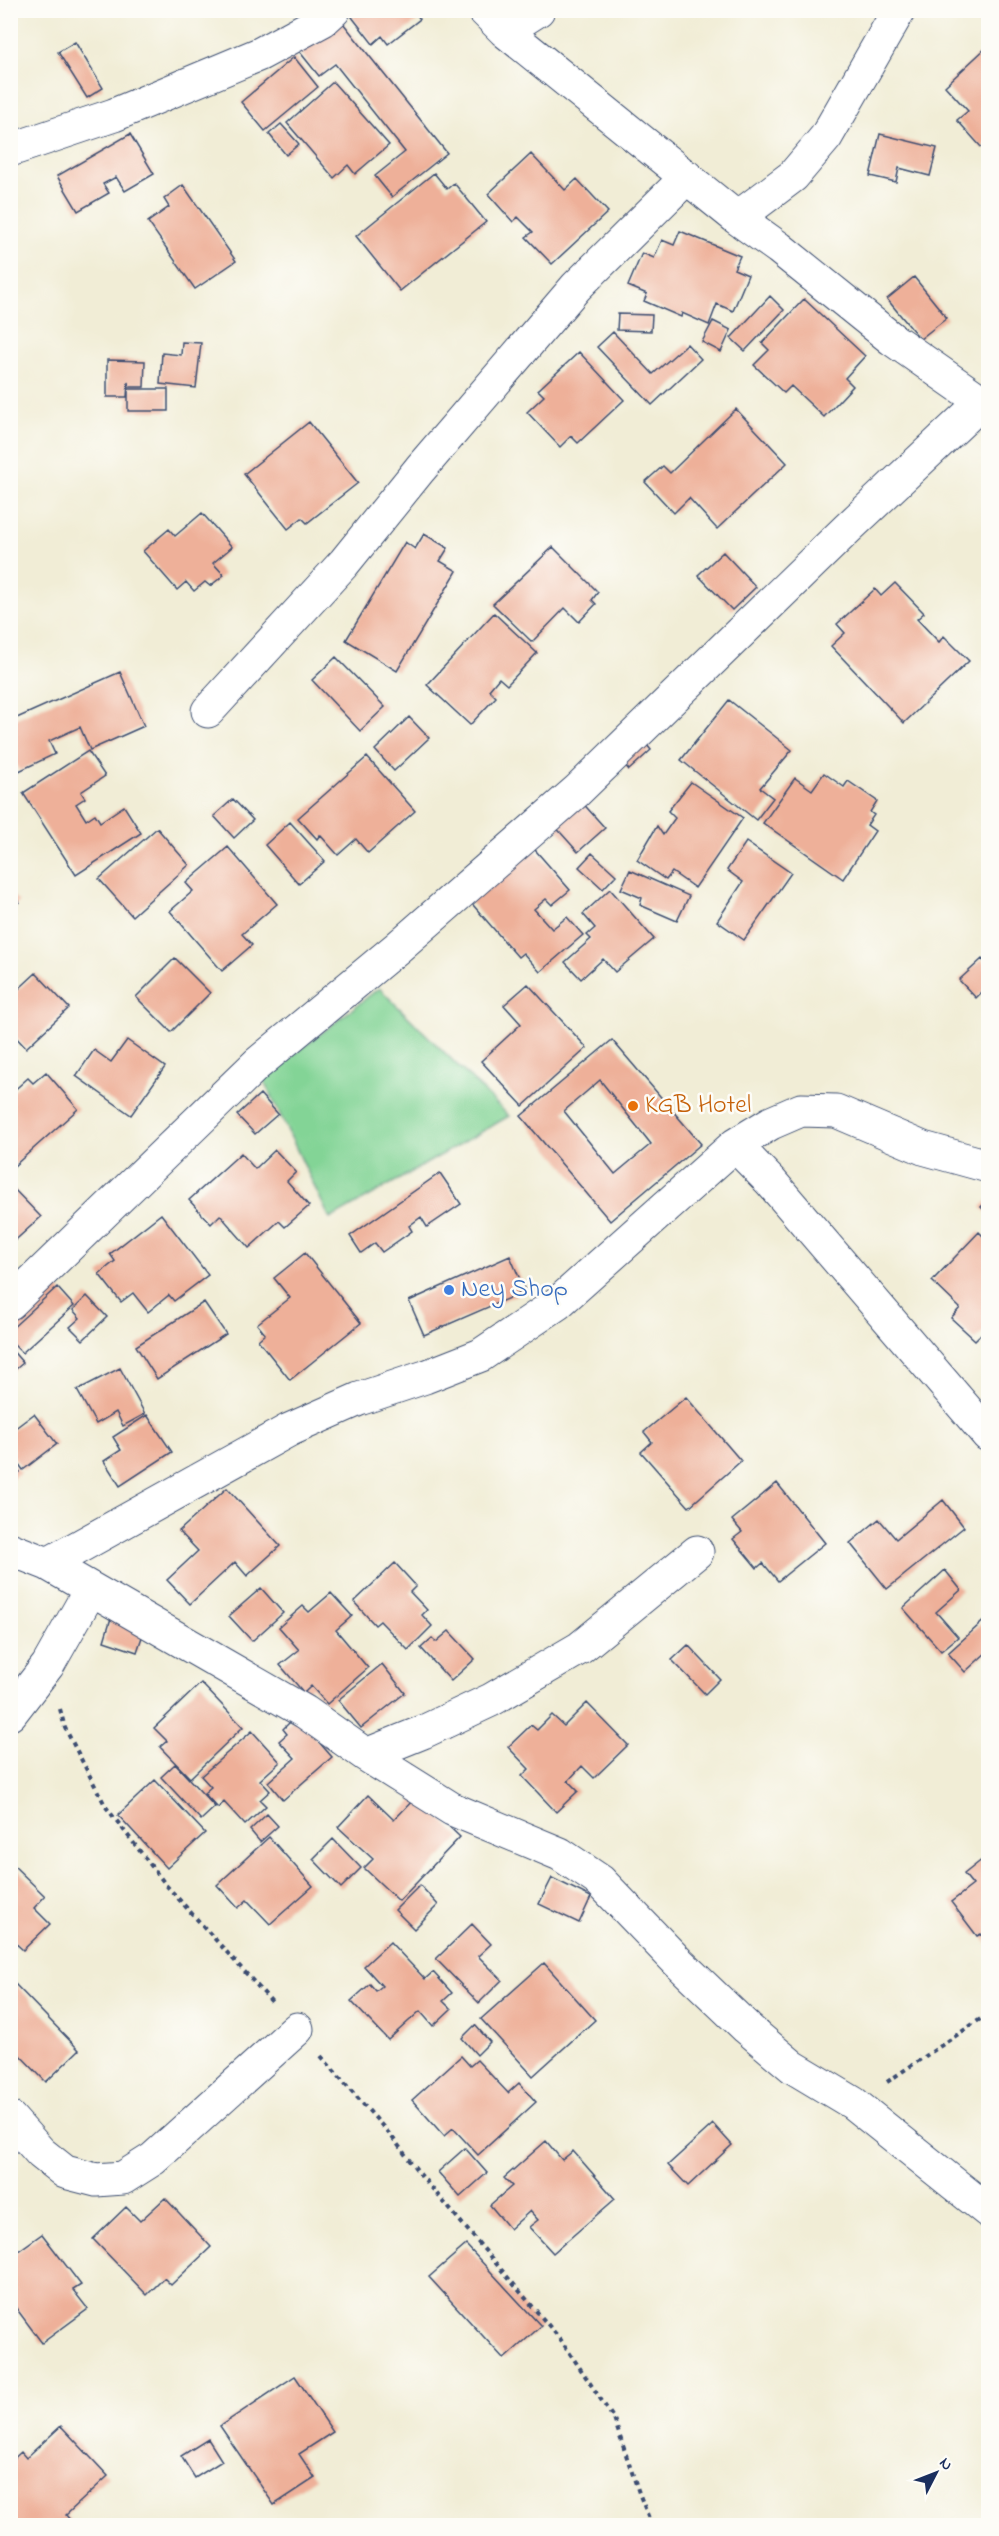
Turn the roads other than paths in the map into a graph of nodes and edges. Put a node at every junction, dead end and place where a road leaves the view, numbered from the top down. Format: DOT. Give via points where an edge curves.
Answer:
graph roads {
  1 [pos="334,10"];
  2 [pos="538,10"];
  3 [pos="898,10"];
  4 [pos="495,21"];
  5 [pos="10,150"];
  6 [pos="687,177"];
  7 [pos="737,218"];
  8 [pos="986,404"];
  9 [pos="208,711"];
  10 [pos="735,1145"];
  11 [pos="988,1166"];
  12 [pos="10,1304"];
  13 [pos="988,1435"];
  14 [pos="10,1549"];
  15 [pos="697,1552"];
  16 [pos="48,1564"];
  17 [pos="92,1589"];
  18 [pos="10,1714"];
  19 [pos="366,1755"];
  20 [pos="297,2029"];
  21 [pos="10,2118"];
  22 [pos="988,2211"];
  1 -- 5 [label="street" via="260,54 114,115"];
  2 -- 4 [label="street"];
  3 -- 7 [label="street" via="826,137 793,176"];
  4 -- 6 [label="street"];
  6 -- 7 [label="street"];
  6 -- 9 [label="street" via="576,287 344,563"];
  7 -- 8 [label="street" via="892,339"];
  8 -- 12 [label="street" via="847,529 577,791 257,1064"];
  10 -- 11 [label="street" via="801,1110 836,1111 923,1148"];
  10 -- 13 [label="street"];
  10 -- 16 [label="street" via="558,1303 481,1355 359,1399 289,1430"];
  14 -- 16 [label="street"];
  15 -- 19 [label="street" via="580,1648 491,1700"];
  16 -- 17 [label="street"];
  17 -- 18 [label="street" via="48,1665"];
  17 -- 19 [label="street" via="305,1712"];
  19 -- 22 [label="street" via="452,1809 560,1854 600,1881 747,2028 793,2067 853,2103"];
  20 -- 21 [label="street" via="153,2159 123,2178 96,2181 65,2172 41,2153"];
}
